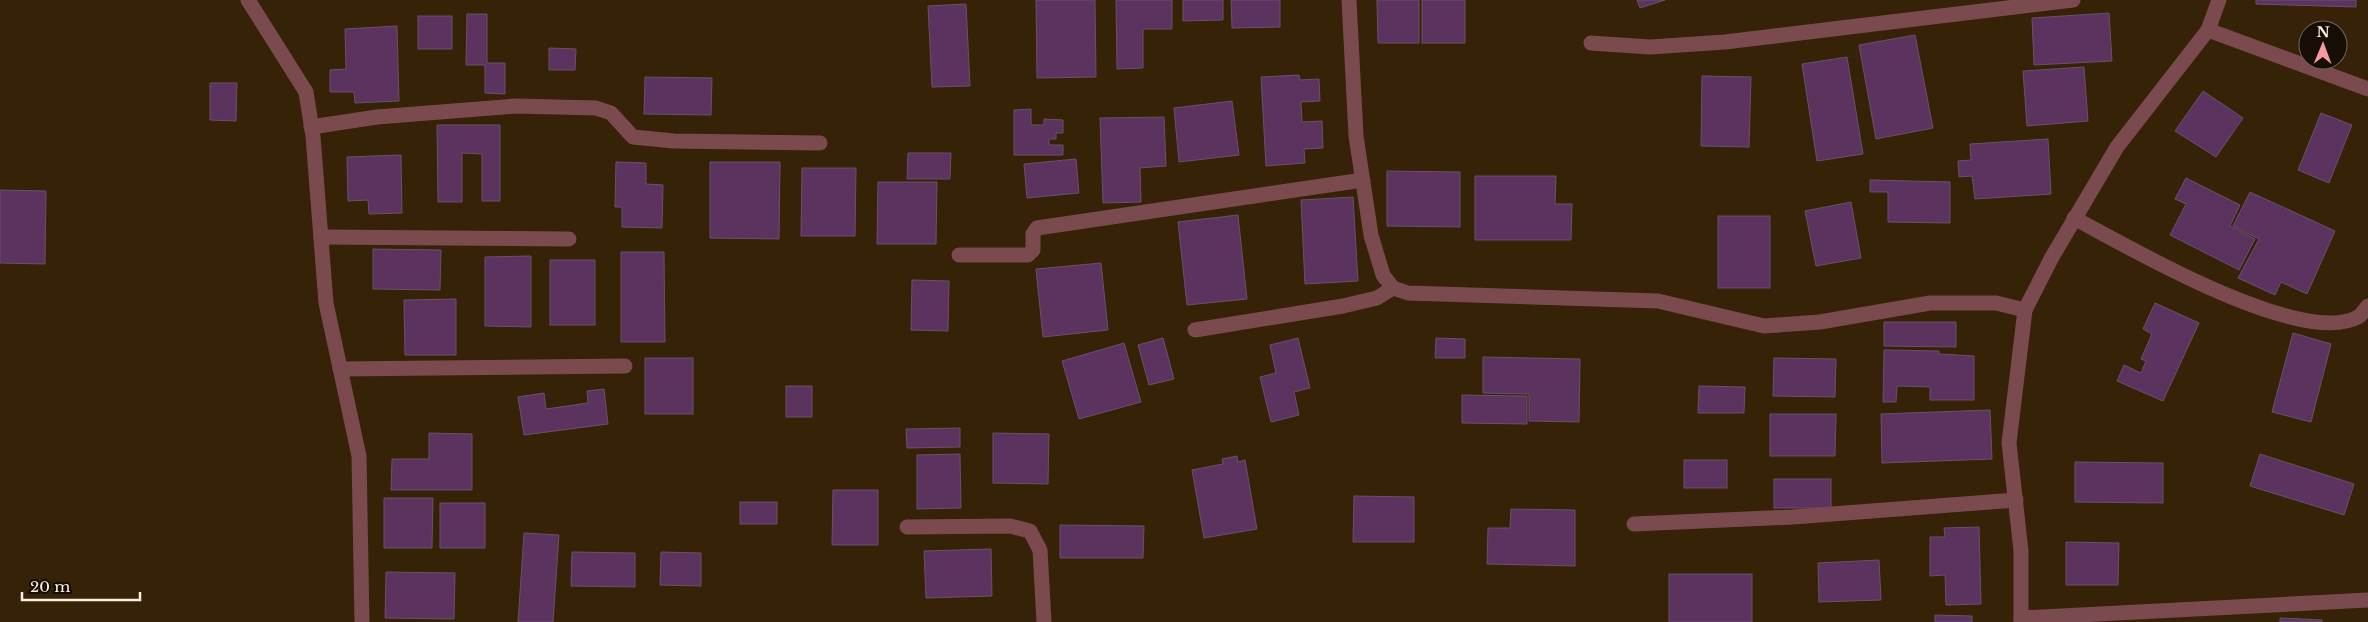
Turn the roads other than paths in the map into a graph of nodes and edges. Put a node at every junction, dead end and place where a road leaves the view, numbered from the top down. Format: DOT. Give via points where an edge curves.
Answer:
graph roads {
  1 [pos="248,0"];
  2 [pos="1349,0"];
  3 [pos="2073,0"];
  4 [pos="2219,0"];
  5 [pos="2208,30"];
  6 [pos="1591,42"];
  7 [pos="2368,89"];
  8 [pos="311,127"];
  9 [pos="820,143"];
  10 [pos="1363,180"];
  11 [pos="2074,218"];
  12 [pos="321,237"];
  13 [pos="569,239"];
  14 [pos="959,255"];
  15 [pos="1393,288"];
  16 [pos="2368,306"];
  17 [pos="2025,310"];
  18 [pos="1195,330"];
  19 [pos="626,366"];
  20 [pos="340,369"];
  21 [pos="2016,500"];
  22 [pos="1634,524"];
  23 [pos="907,527"];
  24 [pos="2368,600"];
  25 [pos="2021,620"];
  26 [pos="362,622"];
  27 [pos="1044,622"];
  1 -- 8 [label="street" via="306,92"];
  2 -- 10 [label="street" via="1356,136"];
  3 -- 6 [label="street" via="1725,42 1650,48"];
  4 -- 5 [label="street"];
  5 -- 7 [label="street"];
  5 -- 11 [label="street" via="2117,147"];
  8 -- 9 [label="street" via="377,117 526,106 596,108 611,113 633,138"];
  8 -- 12 [label="street"];
  10 -- 14 [label="street" via="1037,228 1033,234 1033,250 1028,255"];
  10 -- 15 [label="street" via="1371,235 1383,275"];
  11 -- 16 [label="street" via="2235,300 2297,318 2334,323 2359,317"];
  11 -- 17 [label="street"];
  12 -- 13 [label="street"];
  12 -- 20 [label="street" via="326,303"];
  15 -- 17 [label="street" via="1408,292 1658,302 1764,326 1820,322 1930,303 1996,304"];
  15 -- 18 [label="street" via="1377,298 1343,306"];
  17 -- 21 [label="street" via="2009,443"];
  19 -- 20 [label="street"];
  20 -- 26 [label="street" via="359,456"];
  21 -- 22 [label="street" via="1793,517"];
  21 -- 25 [label="street" via="2021,551"];
  23 -- 27 [label="street" via="1010,526 1030,531 1040,550"];
  24 -- 25 [label="street" via="2252,604"];
}
